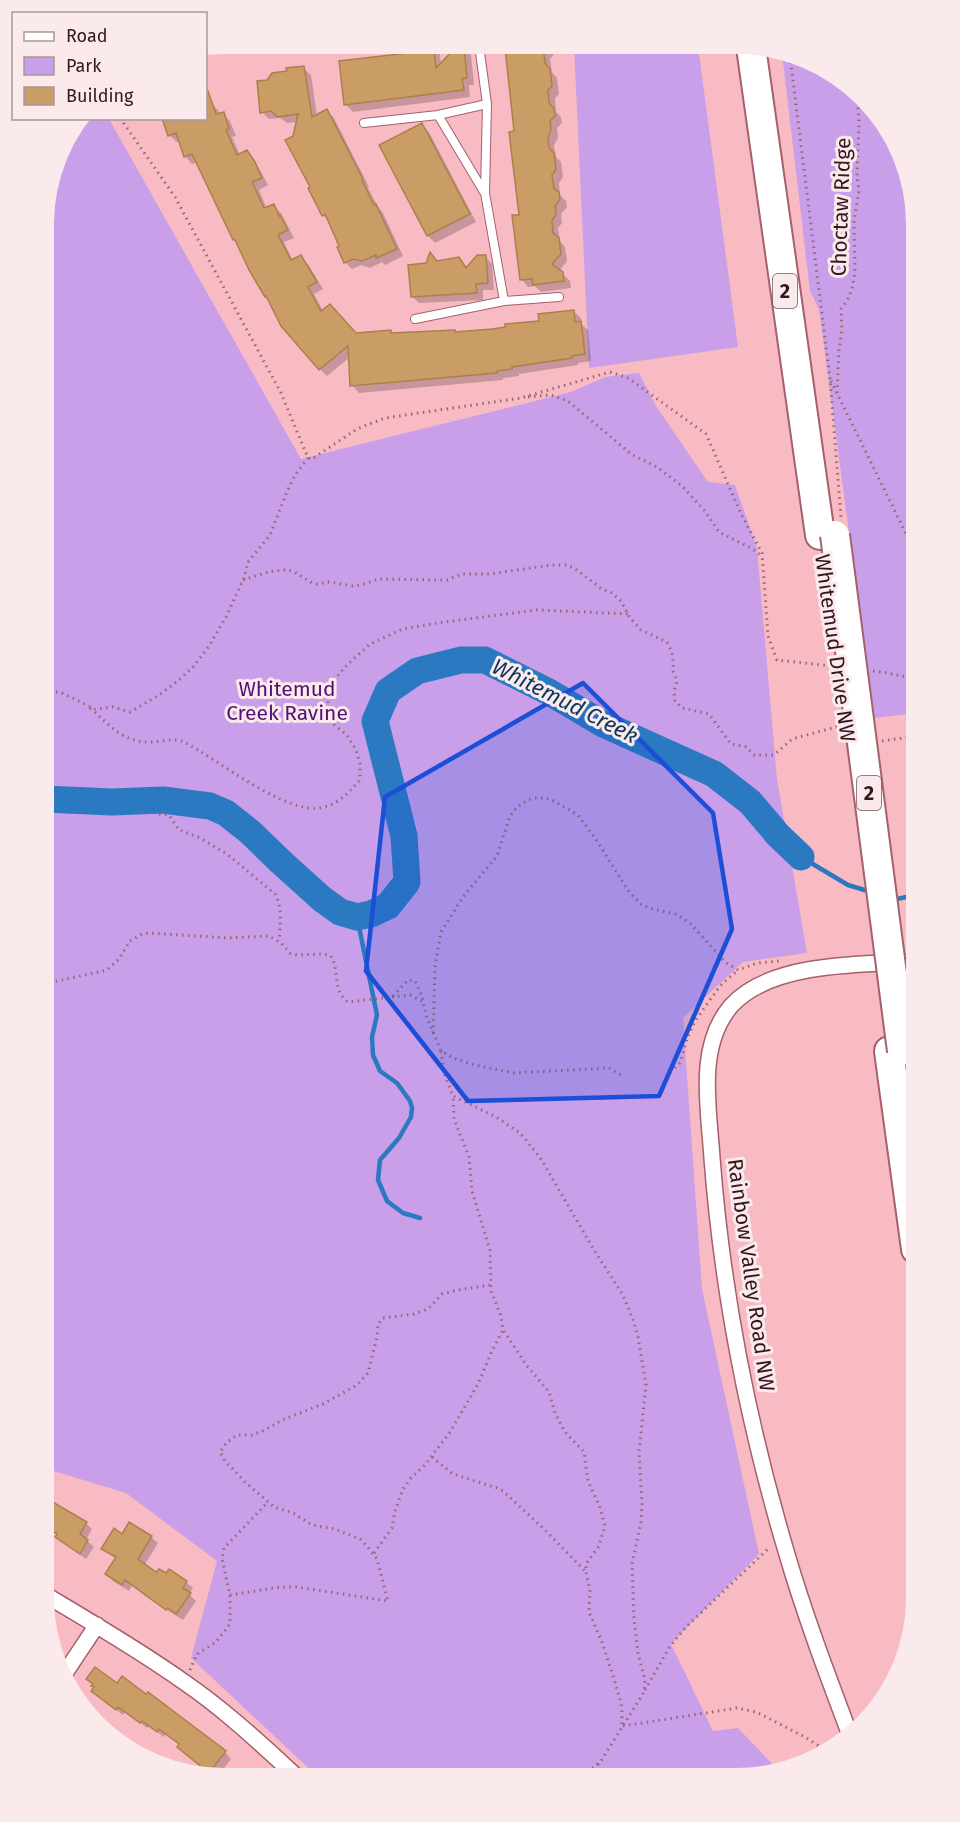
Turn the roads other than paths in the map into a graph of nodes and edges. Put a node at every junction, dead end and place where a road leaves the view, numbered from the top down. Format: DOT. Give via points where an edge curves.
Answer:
graph roads {
  1 [pos="480,54"];
  2 [pos="752,55"];
  3 [pos="771,58"];
  4 [pos="487,104"];
  5 [pos="438,115"];
  6 [pos="363,123"];
  7 [pos="485,193"];
  8 [pos="559,297"];
  9 [pos="504,301"];
  10 [pos="415,319"];
  11 [pos="832,529"];
  12 [pos="906,963"];
  13 [pos="896,1051"];
  14 [pos="906,1107"];
  15 [pos="906,1150"];
  16 [pos="54,1600"];
  17 [pos="97,1626"];
  18 [pos="69,1667"];
  19 [pos="847,1726"];
  20 [pos="287,1768"];
  1 -- 4 [label="lane"];
  2 -- 11 [label="highway, Whitemud Drive NW / 2"];
  3 -- 11 [label="highway, Whitemud Drive NW / 2"];
  4 -- 5 [label="lane"];
  4 -- 7 [label="lane"];
  5 -- 6 [label="lane"];
  5 -- 7 [label="lane"];
  7 -- 9 [label="lane"];
  8 -- 9 [label="lane"];
  9 -- 10 [label="lane"];
  11 -- 13 [label="highway, Whitemud Drive NW / 2, bridge"];
  12 -- 19 [label="street, Rainbow Valley Road NW" via="819,968 760,984 730,1008 715,1034 707,1070 717,1216 736,1346 754,1432 786,1551"];
  13 -- 14 [label="highway, Whitemud Drive NW / 2"];
  13 -- 15 [label="highway, Whitemud Drive NW / 2"];
  16 -- 17 [label="street"];
  17 -- 18 [label="street"];
  17 -- 20 [label="street" via="184,1682"];
}
